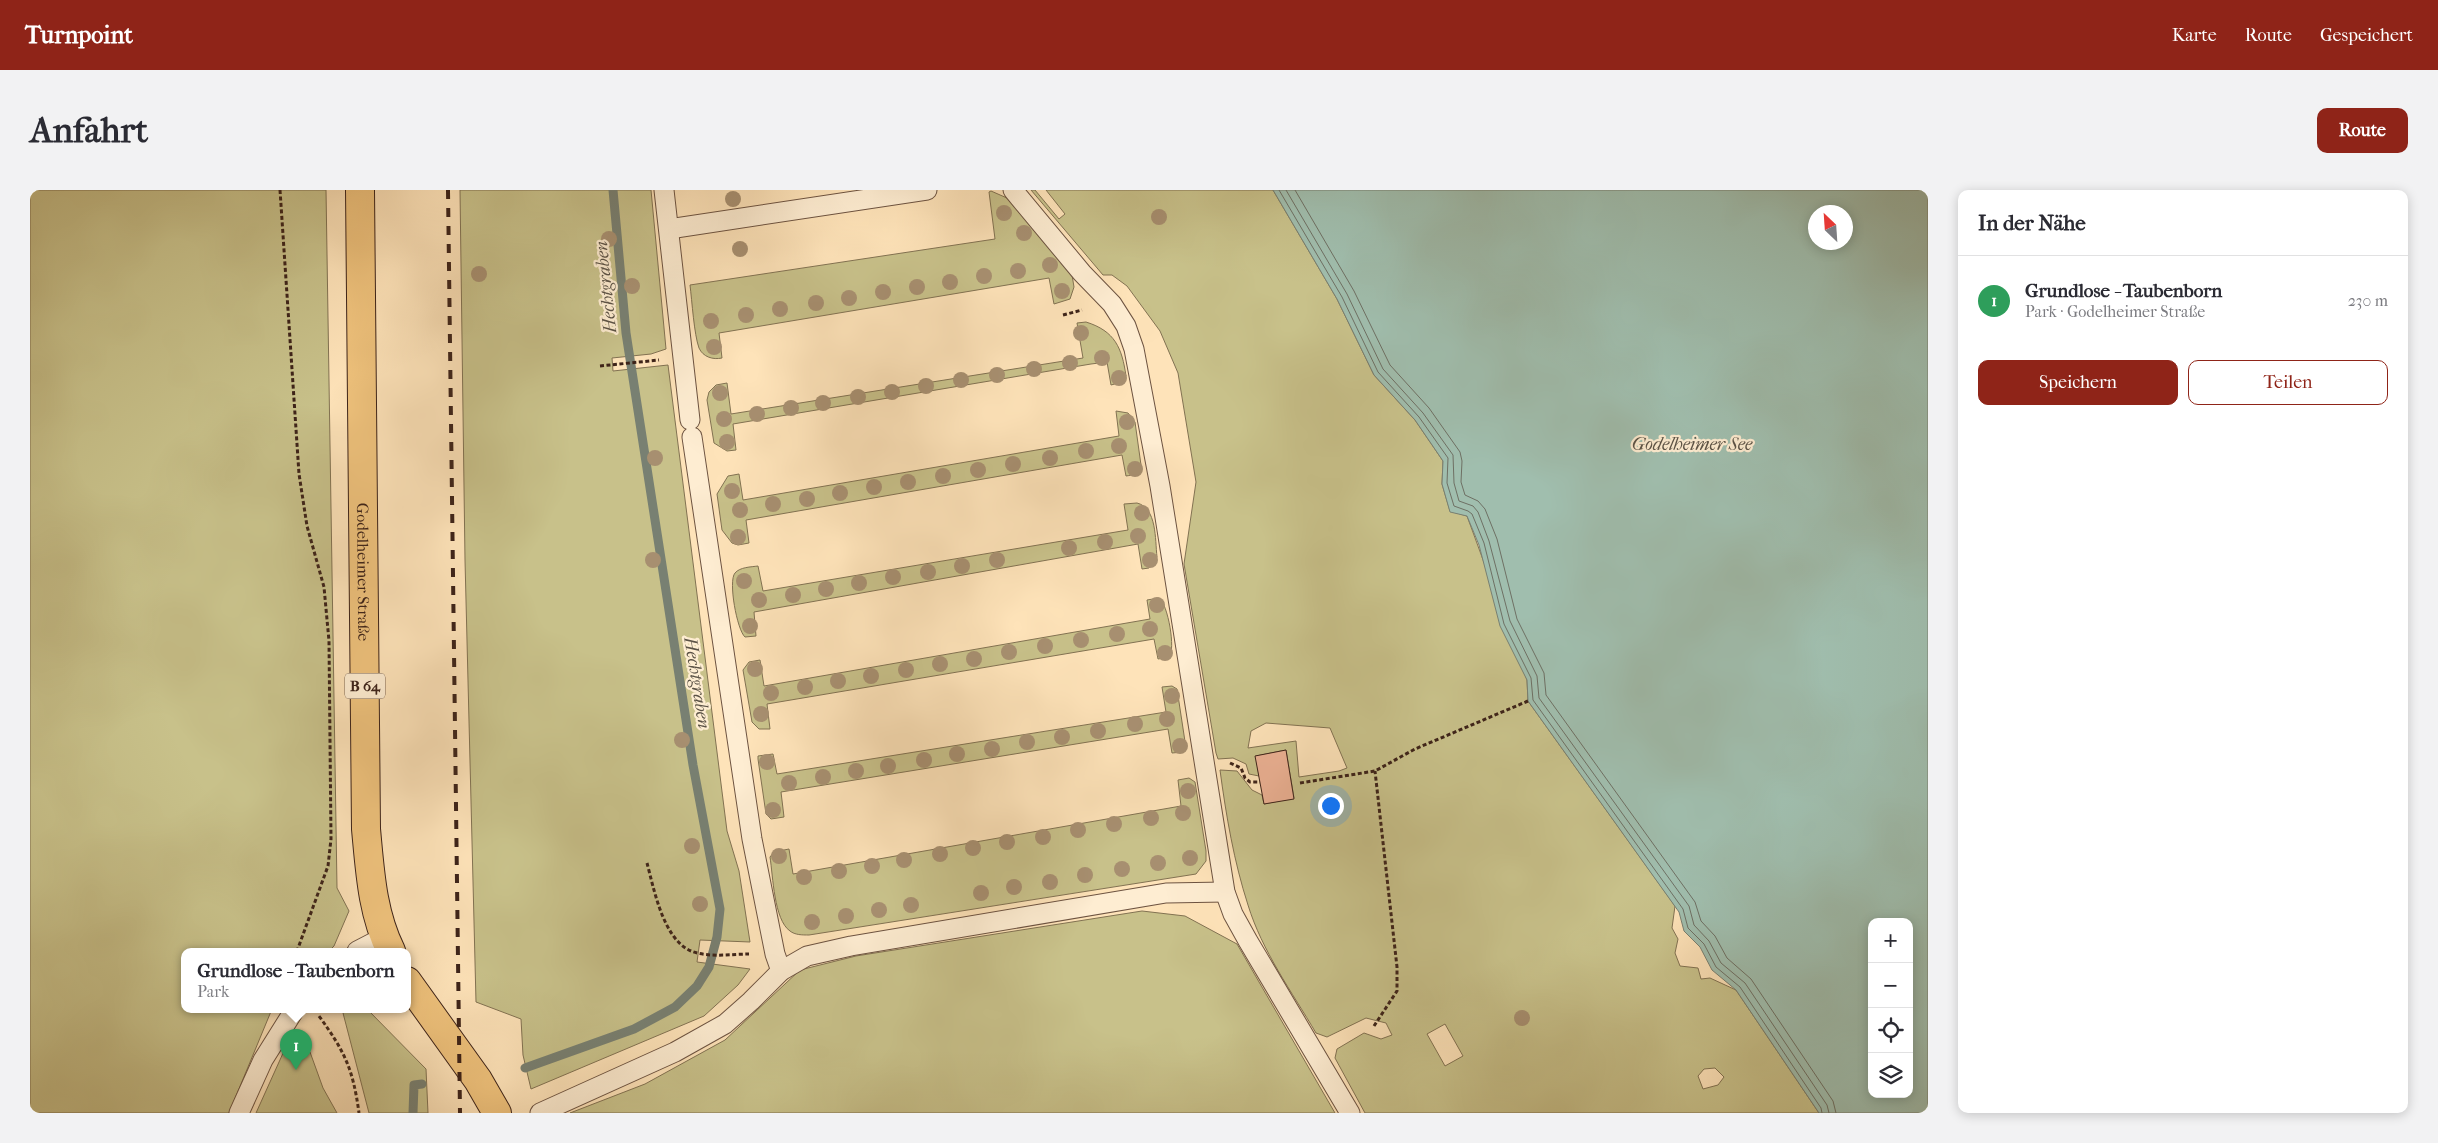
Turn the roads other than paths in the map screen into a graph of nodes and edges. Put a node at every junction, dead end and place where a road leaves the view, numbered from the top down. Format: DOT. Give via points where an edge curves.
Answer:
graph roads {
  1 [pos="360,190"];
  2 [pos="664,190"];
  3 [pos="928,190"];
  4 [pos="1014,190"];
  5 [pos="669,229"];
  6 [pos="1225,892"];
  7 [pos="387,944"];
  8 [pos="370,948"];
  9 [pos="780,971"];
  10 [pos="411,986"];
  11 [pos="292,1013"];
  12 [pos="239,1113"];
  13 [pos="497,1113"];
  14 [pos="540,1113"];
  15 [pos="1350,1113"];
  1 -- 7 [label="main road, Godelheimer Straße / B 64" via="366,829 373,896"];
  2 -- 5 [label="lane"];
  3 -- 5 [label="lane"];
  4 -- 6 [label="lane" via="1082,273 1112,304 1126,326 1134,349 1160,486"];
  5 -- 9 [label="lane" via="691,428 752,839"];
  6 -- 9 [label="lane" via="1166,893 850,946 807,956"];
  6 -- 15 [label="lane" via="1248,941"];
  7 -- 8 [label="lane"];
  9 -- 14 [label="lane" via="725,1024 675,1052"];
  10 -- 13 [label="main road" via="474,1073"];
  11 -- 12 [label="lane" via="263,1060"];
}
